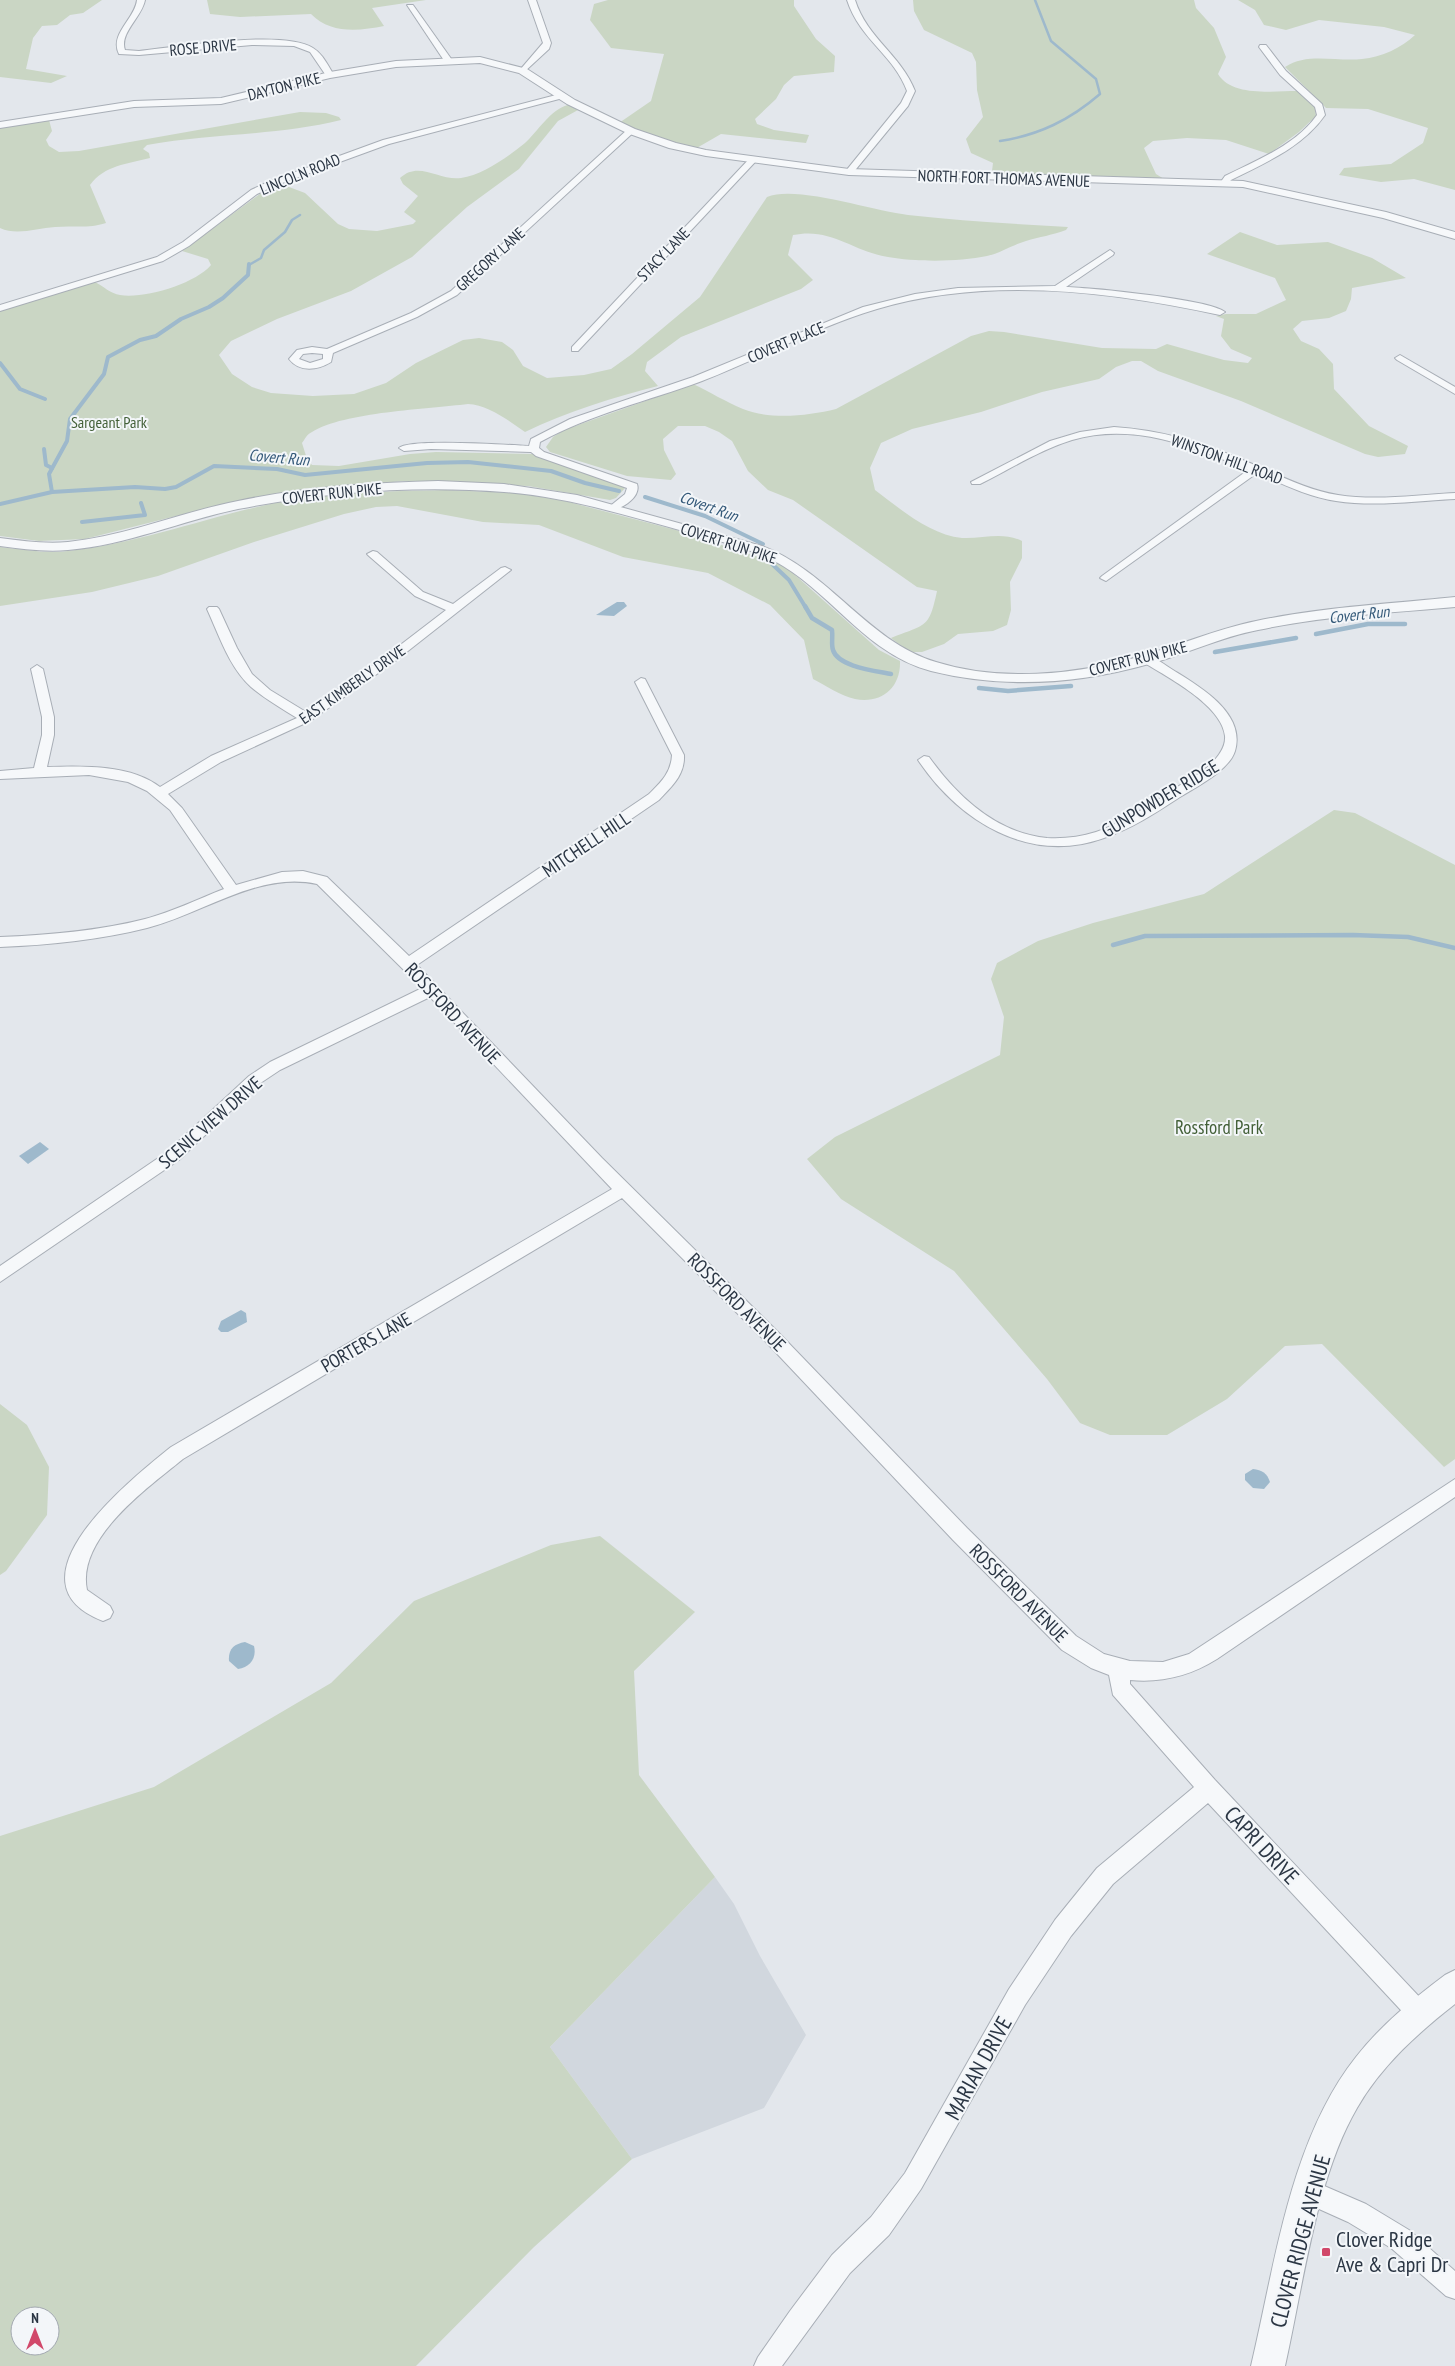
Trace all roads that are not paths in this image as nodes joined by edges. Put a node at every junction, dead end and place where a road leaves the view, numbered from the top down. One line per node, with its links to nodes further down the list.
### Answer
1 (141, 0): 8 (street, ROSE DRIVE)
2 (532, 0): 7 (street)
3 (851, 0): 13 (street)
4 (410, 7): 6 (street)
5 (1263, 47): 14 (street)
6 (448, 60): 7 (street, DAYTON PIKE); 8 (street, DAYTON PIKE)
7 (523, 71): 9 (street, DAYTON PIKE)
8 (330, 75): 10 (street, DAYTON PIKE)
9 (560, 96): 11 (street, NORTH FORT THOMAS AVENUE); 18 (street, LINCOLN ROAD)
10 (0, 125)
11 (630, 131): 12 (street, NORTH FORT THOMAS AVENUE); 21 (street, GREGORY LANE)
12 (753, 160): 13 (street, NORTH FORT THOMAS AVENUE); 20 (street, STACY LANE)
13 (849, 172): 14 (street, NORTH FORT THOMAS AVENUE)
14 (1224, 183): 15 (street, NORTH FORT THOMAS AVENUE)
15 (1455, 236)
16 (1110, 254): 17 (street)
17 (1055, 290): 19 (street, COVERT PLACE); 25 (street, COVERT PLACE)
18 (0, 308)
19 (1220, 312)
20 (575, 349)
21 (328, 352)
22 (1400, 358): 23 (street)
23 (1455, 391)
24 (404, 448): 25 (street)
25 (534, 449): 29 (street)
26 (1256, 469): 27 (street, WINSTON HILL ROAD); 28 (street, WINSTON HILL ROAD); 33 (street)
27 (976, 482)
28 (1455, 496)
29 (614, 507): 30 (street, COVERT RUN PIKE); 37 (street, COVERT RUN PIKE)
30 (0, 542)
31 (373, 554): 36 (street)
32 (506, 570): 36 (street, EAST KIMBERLY DRIVE)
33 (1106, 578)
34 (1455, 602): 37 (street, COVERT RUN PIKE)
35 (213, 609): 40 (street)
36 (455, 609): 40 (street, EAST KIMBERLY DRIVE)
37 (1148, 659): 41 (street, GUNPOWDER RIDGE)
38 (37, 669): 42 (street)
39 (641, 682): 47 (street, MITCHELL HILL)
40 (306, 718): 44 (street, EAST KIMBERLY DRIVE)
41 (924, 760)
42 (40, 771): 43 (street); 44 (street)
43 (0, 775)
44 (160, 793): 45 (street)
45 (233, 891): 46 (street, ROSSFORD AVENUE); 47 (street, ROSSFORD AVENUE)
46 (0, 942)
47 (408, 964): 48 (street, ROSSFORD AVENUE)
48 (432, 990): 49 (street, ROSSFORD AVENUE); 50 (street, SCENIC VIEW DRIVE)
49 (626, 1189): 52 (street, PORTERS LANE); 53 (street, ROSSFORD AVENUE)
50 (0, 1274)
51 (1455, 1487): 53 (street, ROSSFORD AVENUE)
52 (103, 1612)
53 (1119, 1669): 54 (street, CAPRI DRIVE)
54 (1208, 1788): 56 (street, CAPRI DRIVE); 59 (street, MARIAN DRIVE)
55 (1455, 1985): 56 (street, CLOVER RIDGE AVENUE)
56 (1419, 2013): 57 (street, CLOVER RIDGE AVENUE)
57 (1308, 2191): 58 (street); 60 (street, CLOVER RIDGE AVENUE)
58 (1455, 2287)
59 (768, 2366)
60 (1268, 2366)

